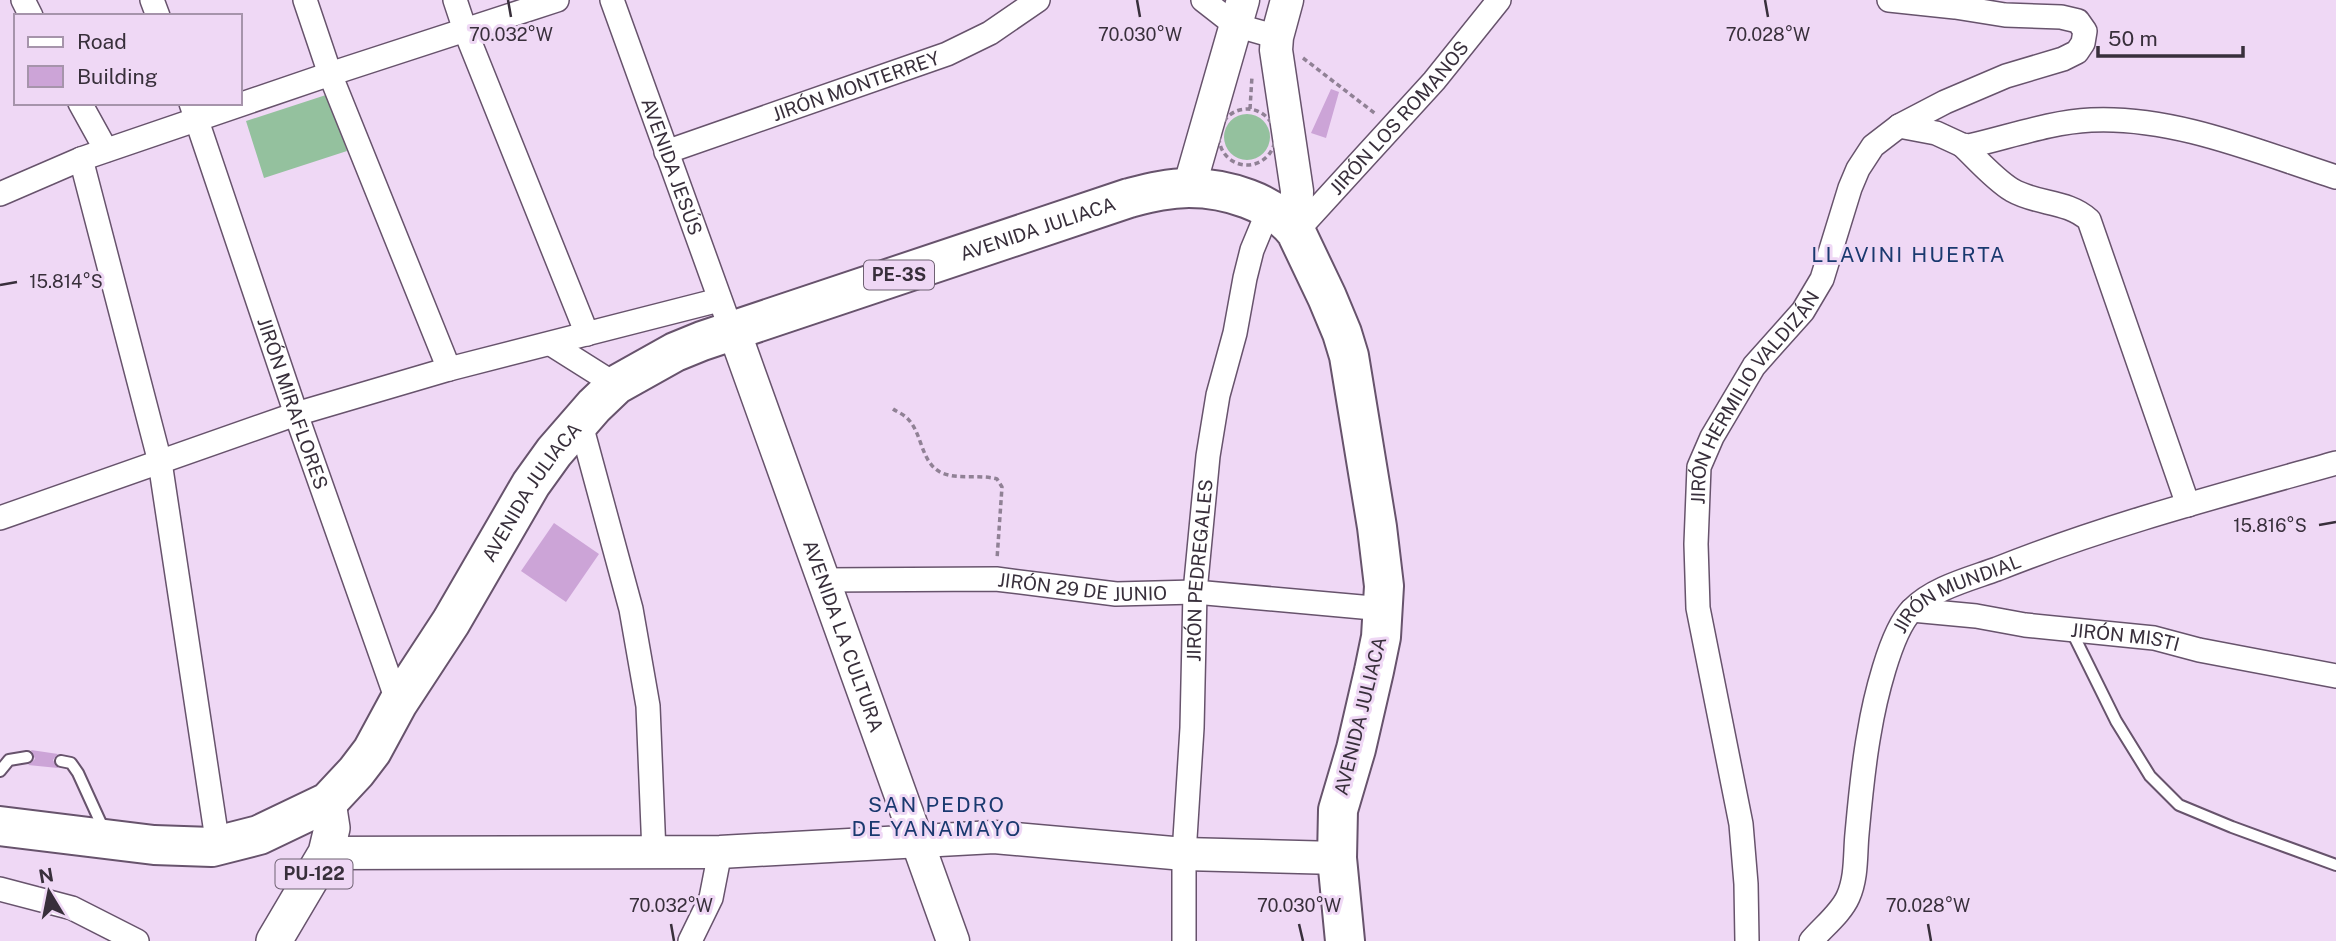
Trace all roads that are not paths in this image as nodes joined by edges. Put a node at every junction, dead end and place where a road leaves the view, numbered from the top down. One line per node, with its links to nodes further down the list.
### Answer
1 (305, 0): 13 (street)
2 (455, 0): 11 (street)
3 (557, 0): 11 (street)
4 (612, 0): 21 (street, AVENIDA JESÚS)
5 (1038, 0): 21 (street, JIRÓN MONTERREY)
6 (1203, 0): 10 (street)
7 (1287, 0): 12 (street)
8 (1499, 0): 26 (street, JIRÓN LOS ROMANOS)
9 (1889, 0): 18 (street, JIRÓN HERMILIO VALDIZÁN)
10 (1239, 13): 12 (street); 24 (street)
11 (465, 30): 13 (street); 28 (street)
12 (1277, 37): 26 (street)
13 (330, 74): 14 (street); 30 (street)
14 (242, 99)
15 (81, 105): 20 (street)
16 (219, 105): 17 (street)
17 (194, 112): 20 (street); 32 (street, JIRÓN MIRAFLORES)
18 (1899, 126): 19 (street); 66 (street, JIRÓN HERMILIO VALDIZÁN)
19 (1962, 145): 23 (street); 36 (street)
20 (106, 150): 22 (street)
21 (666, 152): 27 (street, AVENIDA JESÚS)
22 (81, 159): 25 (street); 34 (street)
23 (2336, 177)
24 (1189, 188): 26 (highway, AVENIDA JULIACA / PE-3S); 27 (highway, AVENIDA JULIACA / PE-3S)
25 (0, 194)
26 (1283, 220): 39 (street, JIRÓN PEDREGALES); 40 (highway, AVENIDA JULIACA)
27 (726, 316): 28 (street); 31 (highway, AVENIDA JULIACA / PE-3S); 38 (street, AVENIDA LA CULTURA)
28 (587, 334): 29 (street)
29 (551, 344): 30 (street); 31 (street)
30 (449, 369): 32 (street)
31 (616, 384): 33 (highway, AVENIDA JULIACA / PE-3S)
32 (296, 414): 34 (street); 44 (street, JIRÓN MIRAFLORES)
33 (580, 421): 44 (highway, AVENIDA JULIACA / PE-3S); 55 (street)
34 (160, 462): 37 (street); 52 (street)
35 (2336, 463): 36 (street, JIRÓN MUNDIAL)
36 (2189, 505): 41 (street, JIRÓN MUNDIAL)
37 (0, 518)
38 (824, 580): 39 (street, JIRÓN 29 DE JUNIO); 51 (street, AVENIDA LA CULTURA)
39 (1195, 592): 40 (street, JIRÓN 29 DE JUNIO); 56 (street, JIRÓN PEDREGALES)
40 (1384, 609): 57 (highway, AVENIDA JULIACA)
41 (1912, 610): 42 (street, JIRÓN MISTI); 67 (street, JIRÓN MUNDIAL)
42 (2071, 629): 43 (street, JIRÓN MISTI); 58 (lane)
43 (2336, 676)
44 (398, 703): 48 (highway, AVENIDA JULIACA / PE-3S)
45 (27, 757): 47 (lane)
46 (61, 761): 50 (lane)
47 (0, 771)
48 (328, 802): 52 (highway, AVENIDA JULIACA / PE-3S); 54 (main road, PU-122)
49 (0, 826): 50 (highway, AVENIDA JULIACA / PE-3S)
50 (108, 839): 52 (highway, AVENIDA JULIACA / PE-3S)
51 (916, 841): 53 (street); 56 (street); 63 (street, AVENIDA LA CULTURA)
52 (218, 846)
53 (720, 852): 55 (street); 62 (street)
54 (326, 853): 55 (street); 61 (main road, PU-122)
55 (654, 853)
56 (1184, 854): 57 (street); 64 (street, JIRÓN PEDREGALES)
57 (1337, 858): 65 (highway, AVENIDA JULIACA)
58 (2336, 866)
59 (0, 889): 60 (street)
60 (137, 941)
61 (274, 941)
62 (690, 941)
63 (953, 941)
64 (1184, 941)
65 (1345, 941)
66 (1747, 941)
67 (1811, 941)

